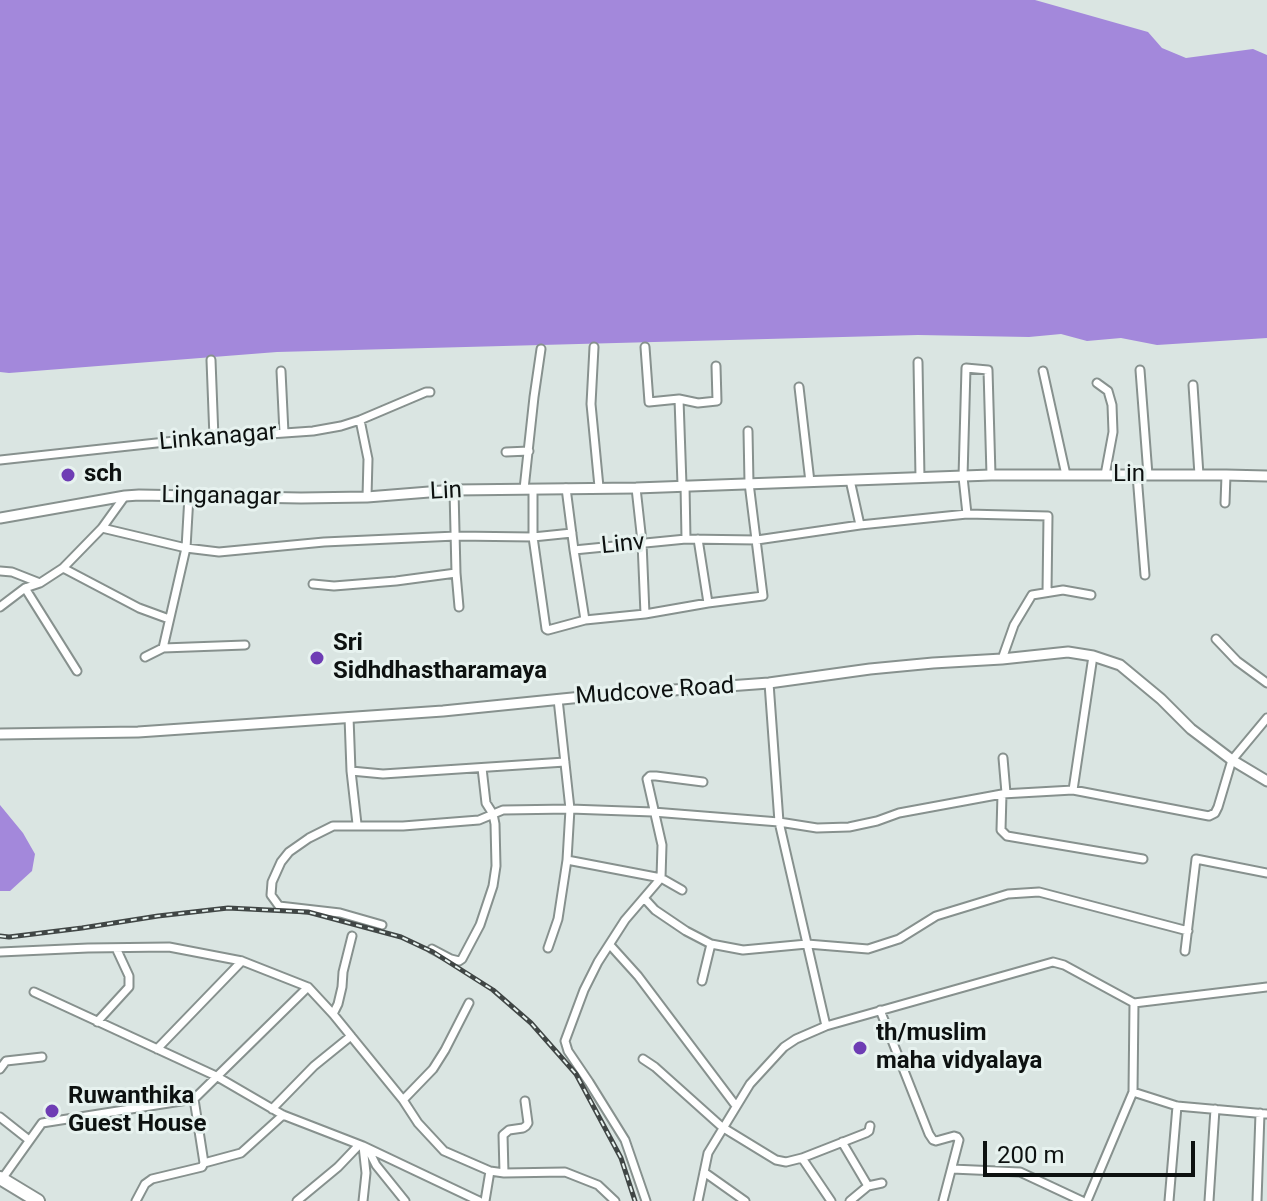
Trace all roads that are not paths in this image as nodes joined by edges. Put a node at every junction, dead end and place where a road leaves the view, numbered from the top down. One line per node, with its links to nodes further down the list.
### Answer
1 (594, 347): 35 (street)
2 (645, 347): 14 (street)
3 (541, 349): 19 (street)
4 (211, 360): 18 (street)
5 (918, 362): 30 (street)
6 (716, 366): 14 (street)
7 (1140, 370): 25 (street)
8 (281, 371): 17 (street)
9 (1043, 371): 23 (street)
10 (1097, 383): 24 (street)
11 (1193, 385): 26 (street)
12 (799, 387): 32 (street)
13 (430, 392): 15 (street, Linkanagar)
14 (679, 399): 34 (street)
15 (360, 420): 17 (street, Linkanagar); 42 (street)
16 (748, 431): 33 (street)
17 (284, 433): 18 (street, Linkanagar)
18 (214, 438): 21 (street, Linkanagar)
19 (529, 451): 20 (street); 38 (street)
20 (506, 452)
21 (0, 460)
22 (991, 475): 23 (street, Lin); 29 (street, Lin); 29 (street)
23 (1066, 475): 24 (street, Lin)
24 (1105, 475): 25 (street, Lin)
25 (1142, 475): 26 (street, Lin); 60 (street)
26 (1199, 475): 27 (street, Lin)
27 (1226, 475): 28 (street, Lin); 43 (street)
28 (1267, 476)
29 (963, 477): 30 (street, Lin); 44 (street)
30 (920, 478): 31 (street, Lin)
31 (850, 480): 32 (street, Lin); 46 (street)
32 (810, 482): 33 (street, Lin)
33 (749, 483): 34 (street, Lin); 53 (street)
34 (684, 485): 37 (street, Lin); 51 (street)
35 (599, 487): 36 (street, Lin); 37 (street, Lin)
36 (566, 488): 38 (street, Lin); 48 (street, Linv)
37 (636, 488): 54 (street)
38 (528, 489): 39 (street, Lin); 50 (street)
39 (454, 490): 42 (street, Lin); 49 (street)
40 (125, 496): 41 (street, Linganagar); 45 (street, Linganagar); 47 (street)
41 (189, 496): 42 (street, Linganagar); 55 (street)
42 (367, 497)
43 (1225, 503)
44 (967, 514): 46 (street); 64 (street)
45 (0, 518)
46 (860, 525): 53 (street)
47 (102, 528): 55 (street); 57 (street)
48 (572, 533): 50 (street); 56 (street, Linv)
49 (456, 536): 50 (street); 55 (street); 59 (street)
50 (533, 537): 71 (street)
51 (686, 539): 52 (street); 54 (street, Linv)
52 (698, 539): 53 (street); 66 (street)
53 (757, 540): 66 (street)
54 (642, 542): 56 (street, Linv); 69 (street)
55 (186, 548): 70 (street)
56 (574, 550): 71 (street)
57 (63, 568): 61 (street); 70 (street)
58 (0, 571): 61 (street)
59 (456, 573): 62 (street); 68 (street)
60 (1145, 575)
61 (40, 583): 63 (street)
62 (313, 584)
63 (25, 588): 67 (street); 78 (street)
64 (1047, 592): 65 (street); 77 (street)
65 (1091, 595)
66 (708, 603): 69 (street)
67 (0, 607)
68 (459, 607)
69 (645, 614): 71 (street)
70 (169, 619): 74 (street)
71 (585, 620)
72 (1216, 639): 80 (street)
73 (245, 645): 74 (street)
74 (163, 648): 76 (street)
75 (1093, 656): 77 (street, Mudcove Road); 86 (street, Mudcove Road); 92 (street)
76 (145, 657)
77 (1002, 659): 79 (street, Mudcove Road)
78 (77, 671)
79 (769, 683): 81 (street, Mudcove Road); 97 (street)
80 (1267, 683)
81 (558, 699): 82 (street, Mudcove Road); 87 (street)
82 (349, 717): 84 (street, Mudcove Road); 89 (street)
83 (1267, 718): 86 (street)
84 (0, 734)
85 (1003, 758): 93 (street)
86 (1232, 760): 90 (street, Mudcove Road); 92 (street)
87 (565, 762): 88 (street); 94 (street)
88 (482, 768): 89 (street); 96 (street)
89 (351, 771): 98 (street)
90 (1267, 781)
91 (703, 782): 95 (street)
92 (1073, 790): 93 (street)
93 (1004, 793): 97 (street); 99 (street)
94 (570, 809): 95 (street); 96 (street); 100 (street)
95 (653, 812): 97 (street); 102 (street)
96 (493, 814): 98 (street); 113 (street)
97 (779, 822): 109 (street)
98 (357, 824): 105 (street)
99 (1143, 859)
100 (567, 860): 102 (street); 112 (street)
101 (1267, 873): 106 (street)
102 (661, 878): 103 (street); 104 (street)
103 (682, 890)
104 (644, 898): 108 (street); 110 (street)
105 (382, 925)
106 (1188, 931): 109 (street); 114 (street)
107 (352, 936): 124 (street)
108 (711, 944): 109 (street); 117 (street)
109 (807, 944): 126 (street)
110 (610, 945): 139 (street); 168 (street)
111 (116, 948): 115 (street); 116 (street); 125 (street)
112 (548, 948)
113 (432, 949)
114 (1185, 951)
115 (0, 952)
116 (242, 961): 118 (street); 128 (street)
117 (702, 981)
118 (308, 987): 124 (street); 134 (street)
119 (1267, 987): 122 (street)
120 (34, 992): 125 (street)
121 (469, 1003): 137 (street)
122 (1134, 1003): 123 (street); 135 (street)
123 (880, 1010): 126 (street); 153 (street)
124 (333, 1014): 127 (street)
125 (97, 1022): 128 (street)
126 (826, 1026): 139 (street)
127 (351, 1036): 137 (street); 141 (street)
128 (157, 1049): 134 (street)
129 (0, 1050): 132 (street)
130 (42, 1057): 132 (street)
131 (643, 1059): 147 (street)
132 (6, 1061): 133 (street)
133 (0, 1069)
134 (216, 1076): 136 (street); 141 (street)
135 (1133, 1092): 140 (street); 174 (street)
136 (194, 1099): 148 (street); 152 (street)
137 (403, 1100): 154 (street)
138 (525, 1101): 156 (street)
139 (736, 1106): 147 (street)
140 (1177, 1106): 142 (street); 175 (street)
141 (272, 1109): 144 (street)
142 (1215, 1109): 143 (street); 176 (street)
143 (1264, 1114): 177 (street)
144 (283, 1115): 150 (street); 152 (street)
145 (0, 1117): 148 (street)
146 (870, 1126): 149 (street)
147 (722, 1127): 151 (street); 155 (street)
148 (29, 1140): 157 (street)
149 (842, 1142): 151 (street); 159 (street)
150 (364, 1146): 162 (street); 163 (street); 164 (street); 165 (street)
151 (802, 1158): 171 (street)
152 (204, 1163): 161 (street)
153 (952, 1169): 173 (street); 174 (street)
154 (490, 1171): 156 (street); 166 (street)
155 (704, 1172): 169 (street); 170 (street)
156 (504, 1173): 167 (street)
157 (1, 1179): 160 (highway)
158 (882, 1183): 159 (street)
159 (868, 1186): 172 (street)
160 (34, 1200)
161 (136, 1201)
162 (297, 1201)
163 (363, 1201)
164 (405, 1201)
165 (479, 1201)
166 (485, 1201)
167 (615, 1201)
168 (646, 1201)
169 (698, 1201)
170 (745, 1201)
171 (831, 1201)
172 (850, 1201)
173 (943, 1201)
174 (1085, 1201)
175 (1169, 1201)
176 (1209, 1201)
177 (1257, 1201)

